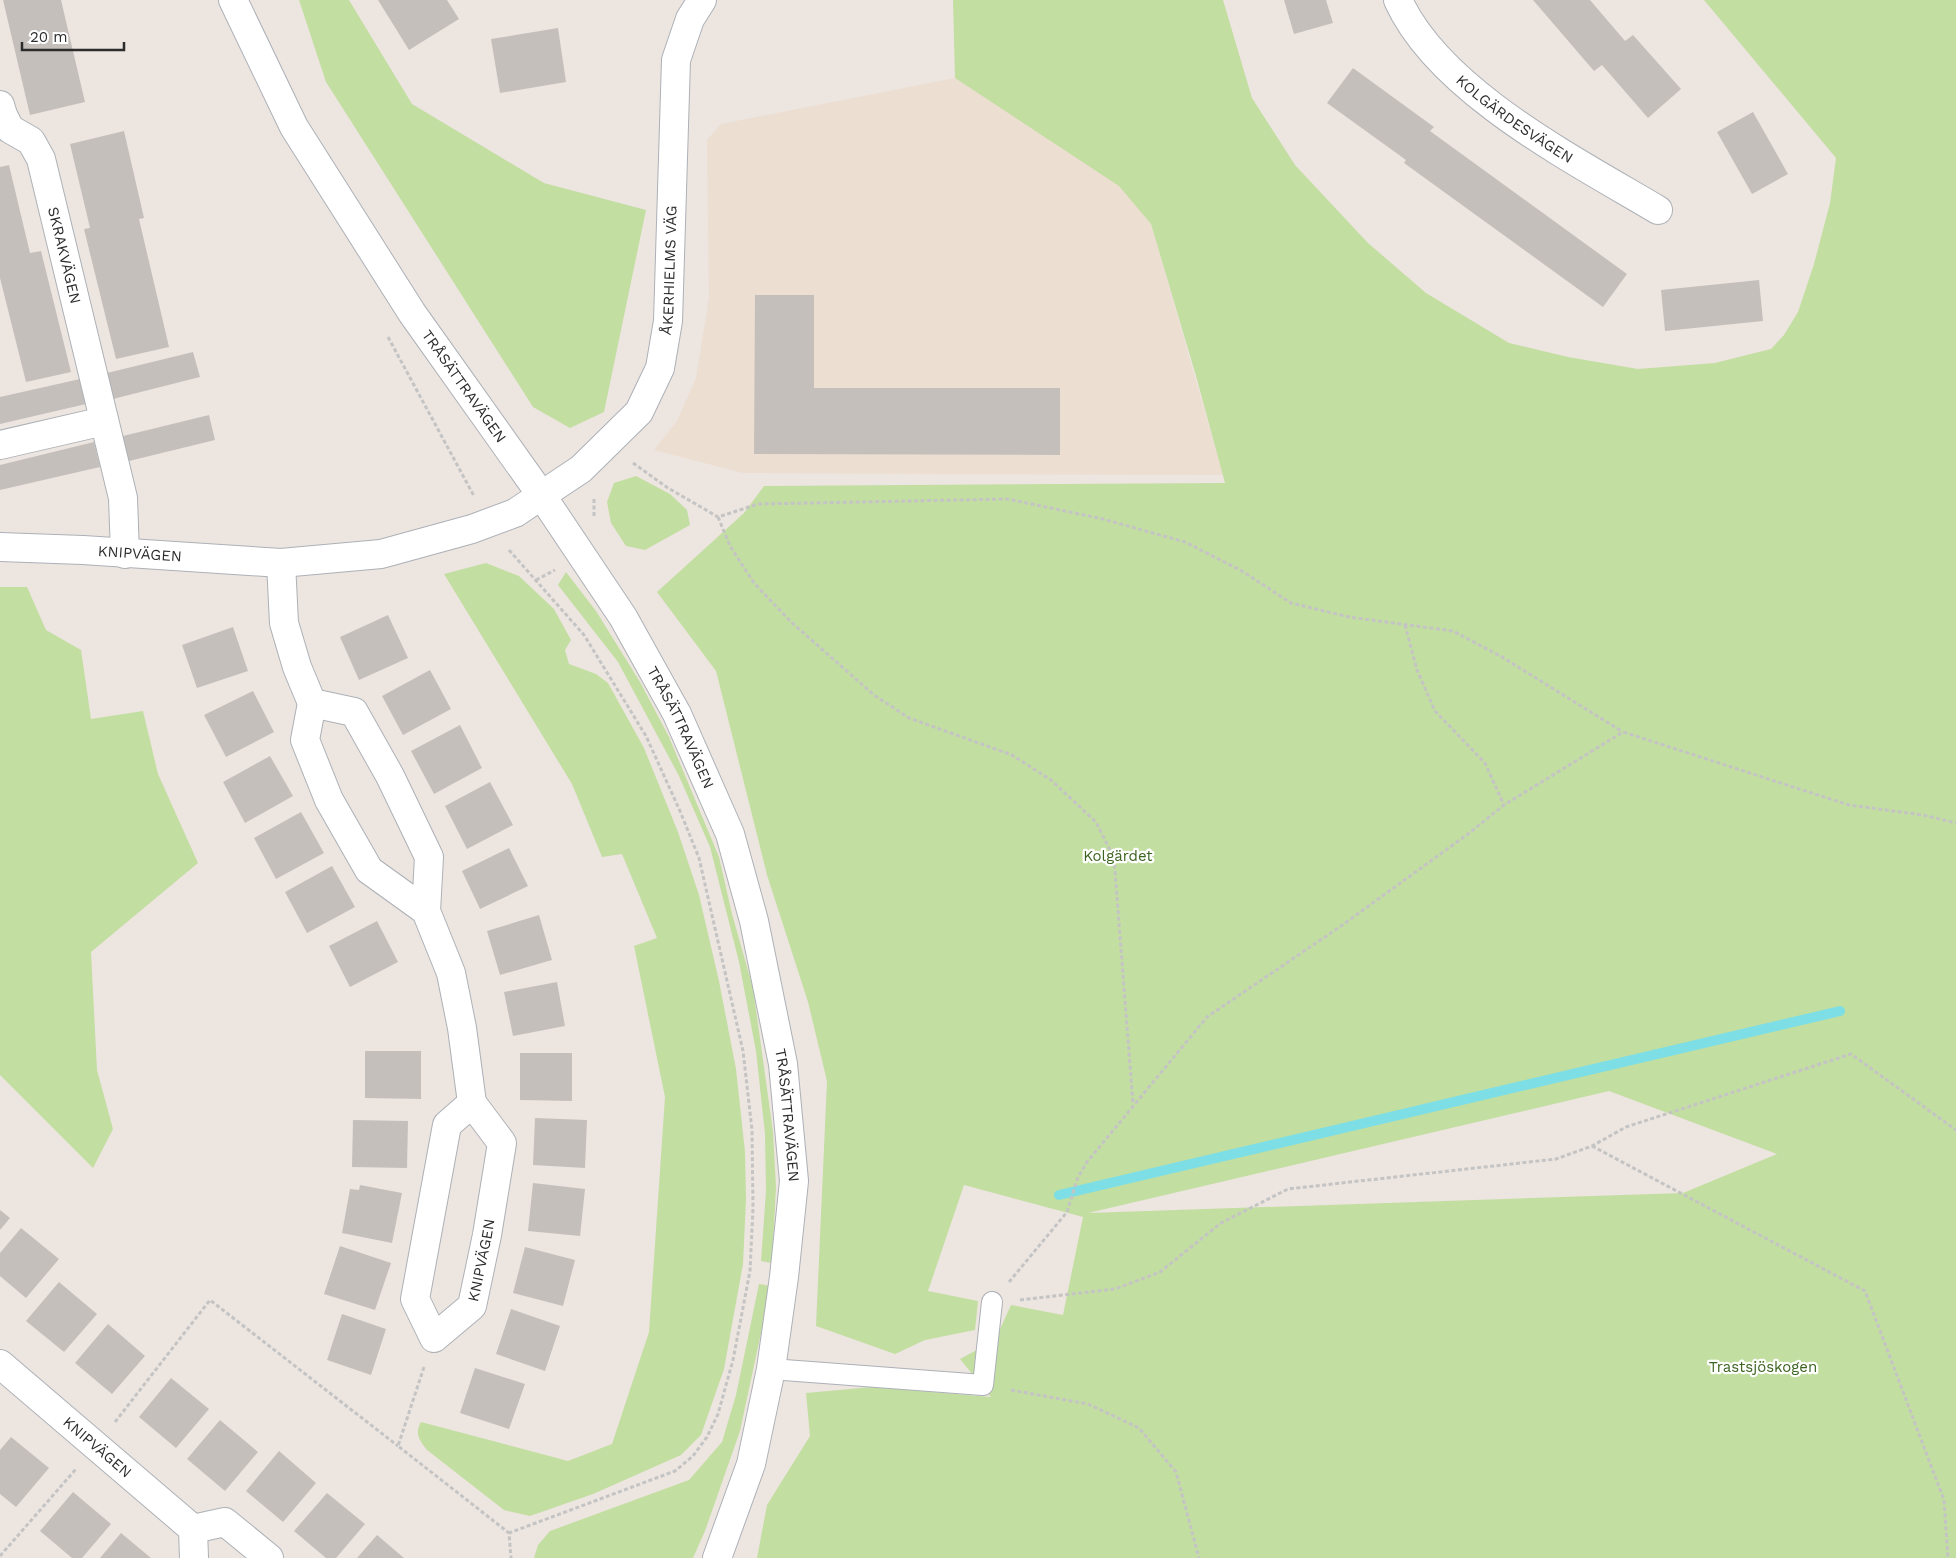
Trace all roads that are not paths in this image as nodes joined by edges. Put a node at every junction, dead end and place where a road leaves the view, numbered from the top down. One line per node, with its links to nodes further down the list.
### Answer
1 (233, 0): 8 (street, TRÅSÄTTRAVÄGEN)
2 (702, 0): 8 (street, ÅKERHIELMS VÄG)
3 (1398, 0): 5 (street, KOLGÄRDESVÄGEN)
4 (0, 105): 6 (street, SKRAKVÄGEN)
5 (1658, 210)
6 (104, 421): 7 (street); 10 (street, SKRAKVÄGEN)
7 (0, 445)
8 (542, 496): 11 (street, KNIPVÄGEN); 17 (street, TRÅSÄTTRAVÄGEN)
9 (0, 547): 10 (street, KNIPVÄGEN)
10 (126, 554): 11 (street, KNIPVÄGEN)
11 (280, 563): 12 (street)
12 (312, 703): 13 (street); 13 (street, KNIPVÄGEN)
13 (426, 911): 14 (street, KNIPVÄGEN)
14 (472, 1103): 14 (street, KNIPVÄGEN)
15 (992, 1302): 17 (lane)
16 (0, 1364): 18 (street, KNIPVÄGEN)
17 (771, 1370): 21 (street, TRÅSÄTTRAVÄGEN)
18 (193, 1529): 19 (street); 20 (street)
19 (194, 1558)
20 (269, 1558)
21 (718, 1558)

